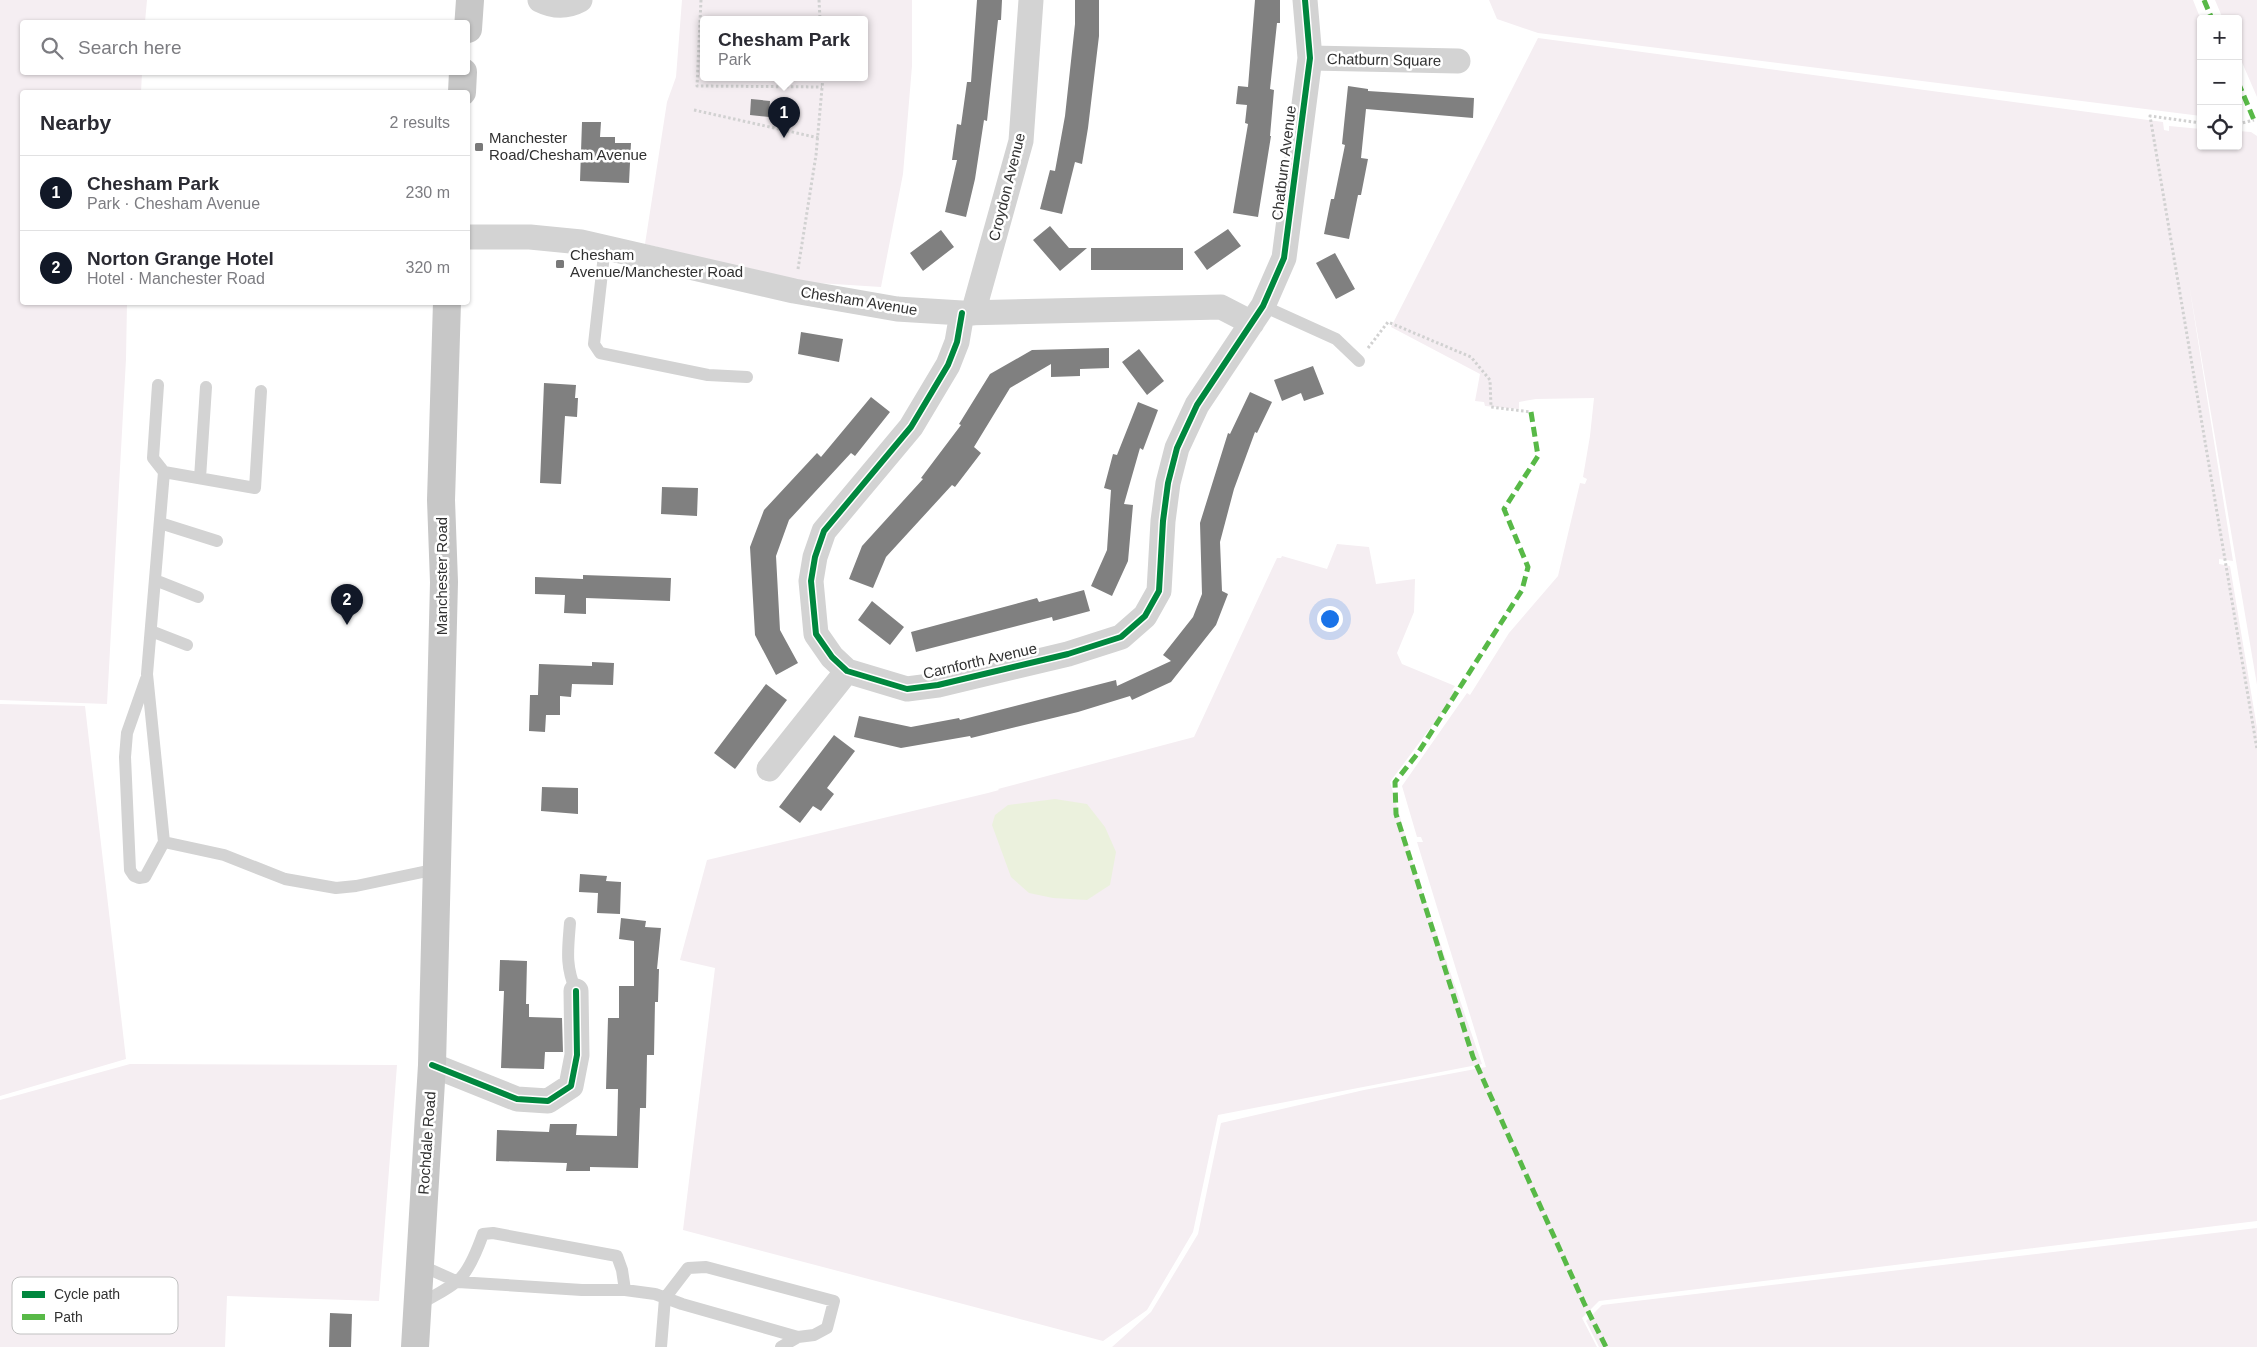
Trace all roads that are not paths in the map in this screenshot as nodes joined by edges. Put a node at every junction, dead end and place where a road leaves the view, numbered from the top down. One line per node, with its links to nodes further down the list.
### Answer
1 (470, 0): 6 (main road)
2 (540, 0): 3 (street)
3 (580, 0)
4 (1031, 0): 14 (street, Croydon Avenue)
5 (1305, 0): 7 (street, Chatburn Avenue)
6 (469, 20)
7 (1310, 58): 8 (street, Chatburn Square); 15 (street, Chatburn Avenue)
8 (1458, 61)
9 (464, 75): 10 (main road)
10 (462, 90)
11 (470, 236): 12 (street, Chesham Avenue)
12 (605, 246): 14 (street, Chesham Avenue); 17 (lane)
13 (447, 305): 33 (main road, Manchester Road)
14 (967, 313): 15 (street, Chesham Avenue); 29 (street, Carnforth Avenue)
15 (1258, 314): 16 (lane); 29 (street, Carnforth Avenue)
16 (1359, 361)
17 (747, 377)
18 (158, 385): 21 (lane)
19 (206, 387): 22 (lane)
20 (261, 391): 22 (lane)
21 (164, 472): 22 (lane); 23 (lane)
22 (200, 478)
23 (160, 523): 24 (lane); 25 (lane)
24 (217, 541)
25 (155, 580): 26 (lane); 27 (lane)
26 (198, 597)
27 (151, 631): 28 (lane); 30 (lane)
28 (187, 645)
29 (846, 671): 31 (street)
30 (147, 674): 32 (lane); 32 (lane)
31 (769, 768)
32 (164, 842): 33 (lane)
33 (437, 859): 36 (main road, Rochdale Road)
34 (570, 922): 35 (lane)
35 (576, 991): 36 (street)
36 (432, 1065): 37 (main road, Rochdale Road)
37 (420, 1265): 38 (lane); 41 (main road, Rochdale Road)
38 (458, 1282): 39 (lane); 39 (lane); 41 (lane)
39 (625, 1290): 40 (lane)
40 (665, 1298): 42 (lane); 42 (lane); 44 (lane)
41 (418, 1306): 43 (main road, Rochdale Road)
42 (798, 1337): 45 (lane)
43 (415, 1347)
44 (661, 1347)
45 (781, 1347)

